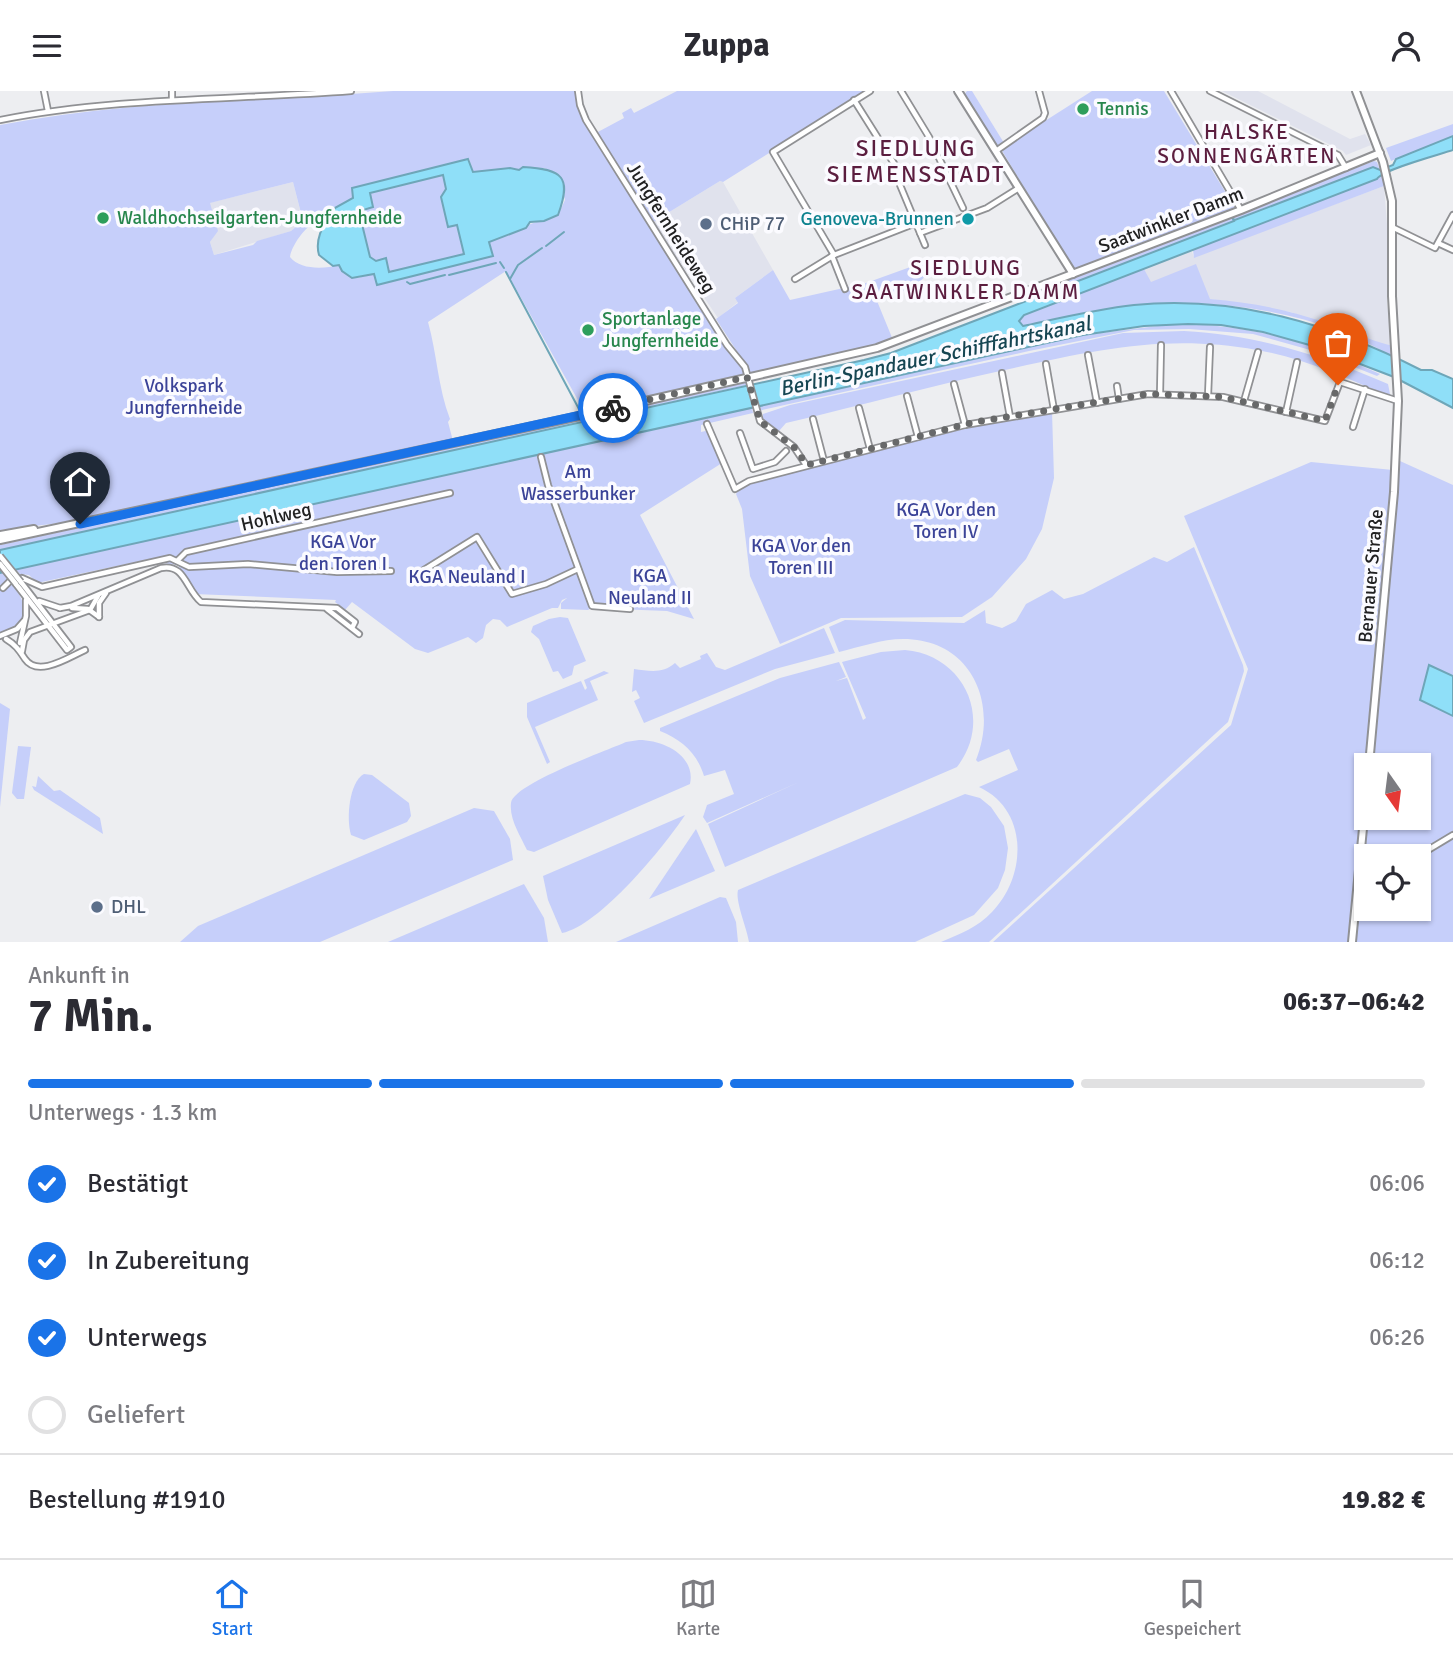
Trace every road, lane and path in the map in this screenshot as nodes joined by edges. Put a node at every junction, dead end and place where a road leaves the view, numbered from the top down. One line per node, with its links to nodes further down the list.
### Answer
1 (44, 91): 17 (street)
2 (172, 91): 15 (street)
3 (345, 91): 4 (street); 12 (street)
4 (351, 91)
5 (578, 91): 43 (street, Jungfernheideweg)
6 (870, 91): 16 (street)
7 (901, 91): 24 (street)
8 (1039, 91): 19 (street)
9 (1171, 91): 23 (street)
10 (1210, 91): 21 (street)
11 (1356, 91): 20 (main road, Bernauer Straße)
12 (297, 92): 14 (street)
13 (961, 92): 19 (main road)
14 (241, 93): 15 (street)
15 (172, 100): 17 (street)
16 (854, 100): 26 (street); 32 (street)
17 (48, 111): 18 (street)
18 (0, 120)
19 (996, 151): 22 (main road)
20 (1380, 153): 21 (main road, Saatwinkler Damm); 27 (main road, Bernauer Straße)
21 (1346, 168): 23 (main road, Saatwinkler Damm)
22 (1020, 188): 24 (street); 33 (main road)
23 (1241, 209): 33 (main road, Saatwinkler Damm)
24 (965, 212): 28 (street)
25 (1453, 215): 29 (street)
26 (916, 223): 28 (street); 32 (street)
27 (1394, 228): 29 (street); 52 (main road, Bernauer Straße)
28 (920, 233): 30 (street)
29 (1440, 244): 31 (street)
30 (925, 245)
31 (1453, 250)
32 (833, 256): 34 (street); 35 (street)
33 (1073, 274): 43 (main road, Saatwinkler Damm)
34 (795, 279)
35 (845, 289)
36 (1161, 345): 47 (street)
37 (1210, 347): 49 (street)
38 (1258, 352): 51 (street)
39 (1088, 355): 53 (street)
40 (1297, 362): 56 (street)
41 (1046, 364): 55 (street)
42 (1002, 373): 57 (street)
43 (748, 379): 63 (street, Jungfernheideweg); 72 (main road, Saatwinkler Damm)
44 (954, 384): 60 (street)
45 (1117, 386): 50 (street)
46 (1365, 389): 52 (street); 56 (street); 61 (street)
47 (1160, 394): 49 (street); 50 (street)
48 (907, 396): 64 (street)
49 (1208, 396): 51 (street)
50 (1119, 399): 53 (street)
51 (1244, 401): 56 (street)
52 (1398, 401): 98 (main road, Bernauer Straße)
53 (1097, 403): 55 (street)
54 (859, 408): 66 (street)
55 (1054, 410): 57 (street)
56 (1286, 412)
57 (1010, 417): 60 (street)
58 (813, 419): 69 (street)
59 (707, 424): 70 (street)
60 (965, 425): 64 (street)
61 (1353, 427)
62 (740, 433): 67 (street)
63 (780, 437): 65 (street); 67 (street)
64 (918, 437): 66 (street)
65 (794, 447): 67 (street); 70 (street)
66 (870, 449): 69 (street)
67 (786, 451)
68 (541, 457): 78 (street)
69 (824, 461): 70 (street)
70 (807, 465)
71 (450, 493): 76 (street, Hohlweg)
72 (14, 534): 73 (main road, Saatwinkler Damm); 74 (main road, Saatwinkler Damm)
73 (0, 535)
74 (0, 540)
75 (0, 556): 81 (street, bridge)
76 (178, 560): 79 (street); 81 (street)
77 (0, 564): 81 (street, bridge)
78 (578, 569): 80 (street); 88 (street)
79 (391, 571)
80 (416, 575)
81 (20, 581): 85 (street)
82 (9, 582): 83 (street)
83 (4, 588)
84 (112, 589): 86 (street); 89 (street); 93 (street)
85 (28, 594): 87 (street); 90 (street); 91 (street); 92 (street)
86 (102, 594): 87 (street); 89 (street)
87 (60, 608): 89 (street)
88 (630, 609)
89 (90, 610): 91 (street)
90 (24, 621): 94 (street); 95 (street)
91 (54, 624): 92 (street); 92 (street)
92 (48, 626): 95 (street)
93 (359, 634)
94 (2, 638): 95 (street); 97 (street)
95 (22, 640): 97 (street)
96 (85, 650): 97 (street)
97 (22, 652)
98 (1370, 753)
99 (1453, 835): 100 (street)
100 (1431, 849)
101 (1354, 921): 102 (main road)
102 (1352, 942)

